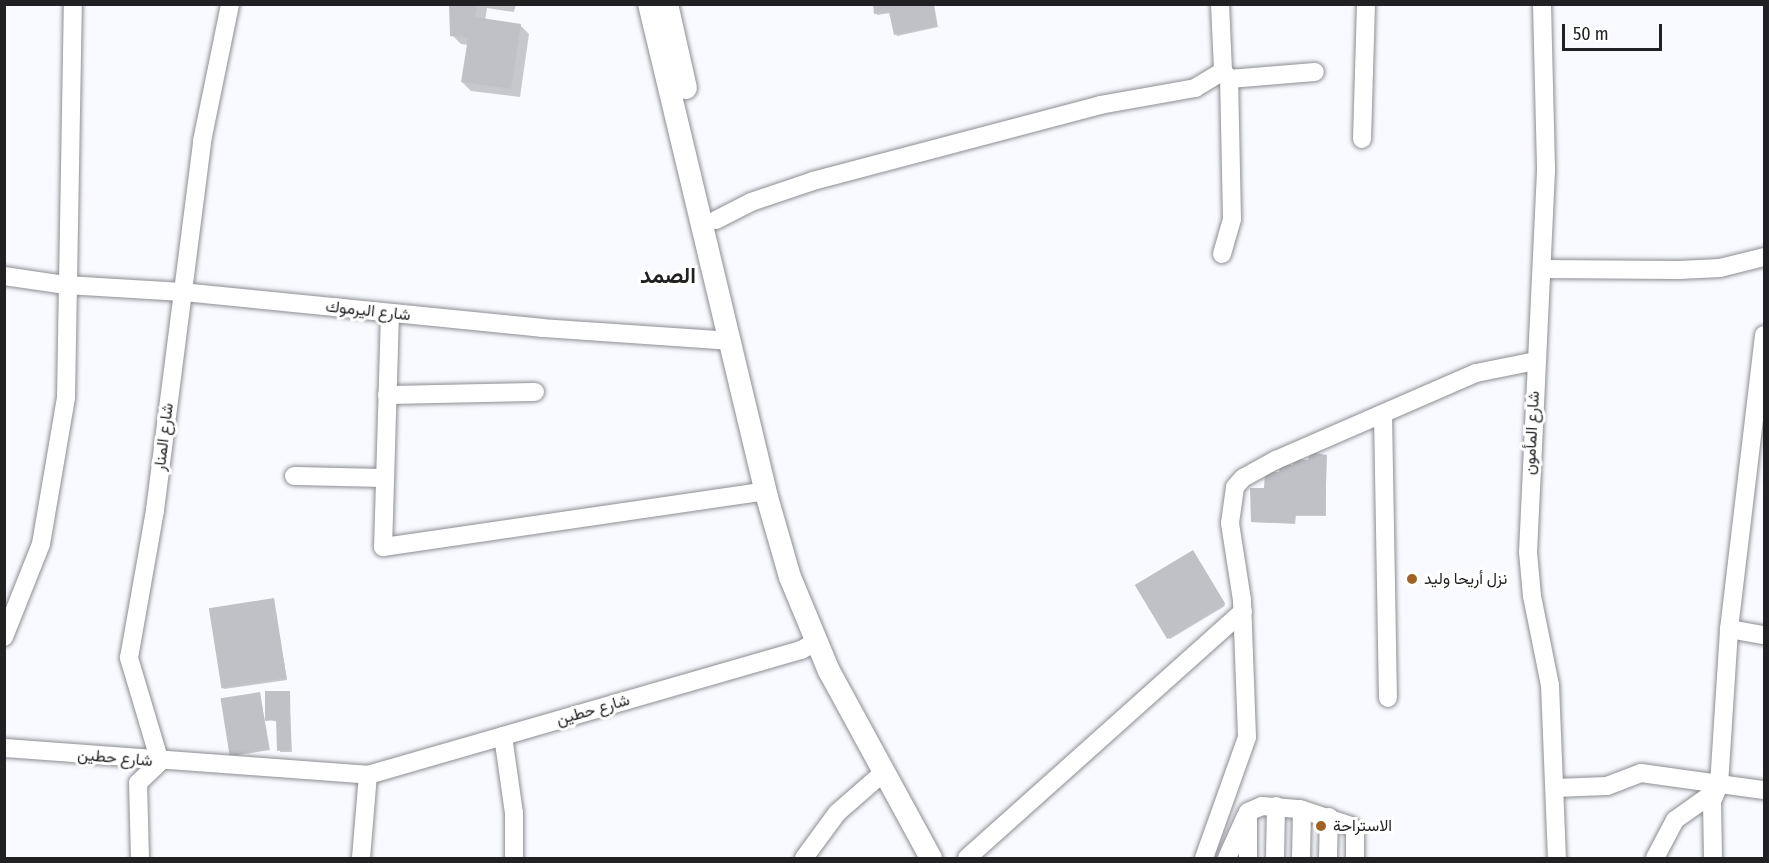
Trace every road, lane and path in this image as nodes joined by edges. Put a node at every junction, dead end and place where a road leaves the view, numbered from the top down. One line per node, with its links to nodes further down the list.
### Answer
1 (74, 4): 16 (street)
2 (230, 4): 17 (street, شارع المنار)
3 (650, 4): 20 (main road)
4 (667, 4): 11 (main road)
5 (1220, 4): 9 (street)
6 (1366, 4): 10 (street)
7 (1542, 4): 14 (street, شارع المأمون)
8 (1315, 72): 9 (street)
9 (1226, 75): 11 (street); 12 (street)
10 (1362, 139)
11 (716, 220): 51 (main road)
12 (1222, 254)
13 (1764, 258): 14 (street)
14 (1542, 269): 21 (street, شارع المأمون)
15 (4, 276): 16 (street, شارع اليرموك)
16 (66, 285): 17 (street, شارع اليرموك); 31 (street)
17 (183, 292): 18 (street, شارع اليرموك); 36 (street, شارع المنار)
18 (390, 314): 20 (street, شارع اليرموك); 23 (street)
19 (1764, 339): 29 (street)
20 (731, 341): 27 (main road)
21 (1536, 361): 24 (street); 39 (street, شارع المأمون)
22 (535, 392): 23 (street)
23 (387, 395): 26 (street)
24 (1383, 414): 28 (street); 33 (street)
25 (294, 476): 26 (street)
26 (385, 478): 27 (street)
27 (766, 491): 32 (main road)
28 (1243, 611): 52 (street); 53 (street)
29 (1729, 629): 30 (street); 40 (street)
30 (1764, 635)
31 (4, 637)
32 (816, 642): 34 (street, شارع حطين); 37 (main road)
33 (1388, 698)
34 (503, 736): 38 (street, شارع حطين); 48 (street)
35 (4, 748): 36 (street, شارع حطين)
36 (160, 762): 38 (street, شارع حطين); 46 (street)
37 (884, 772): 49 (street); 50 (main road)
38 (369, 775): 47 (street)
39 (1555, 788): 40 (street); 60 (street, شارع المأمون)
40 (1717, 788): 41 (street); 61 (street); 62 (street)
41 (1764, 790)
42 (1276, 806): 43 (street); 44 (street); 56 (street)
43 (1302, 810): 45 (street); 57 (street)
44 (1248, 812): 54 (street); 55 (street)
45 (1329, 817): 58 (street); 59 (street)
46 (140, 858)
47 (361, 858)
48 (513, 858)
49 (804, 858)
50 (930, 858)
51 (944, 858)
52 (967, 858)
53 (1204, 858)
54 (1227, 858)
55 (1248, 858)
56 (1275, 858)
57 (1301, 858)
58 (1328, 858)
59 (1355, 858)
60 (1557, 858)
61 (1655, 858)
62 (1713, 858)

